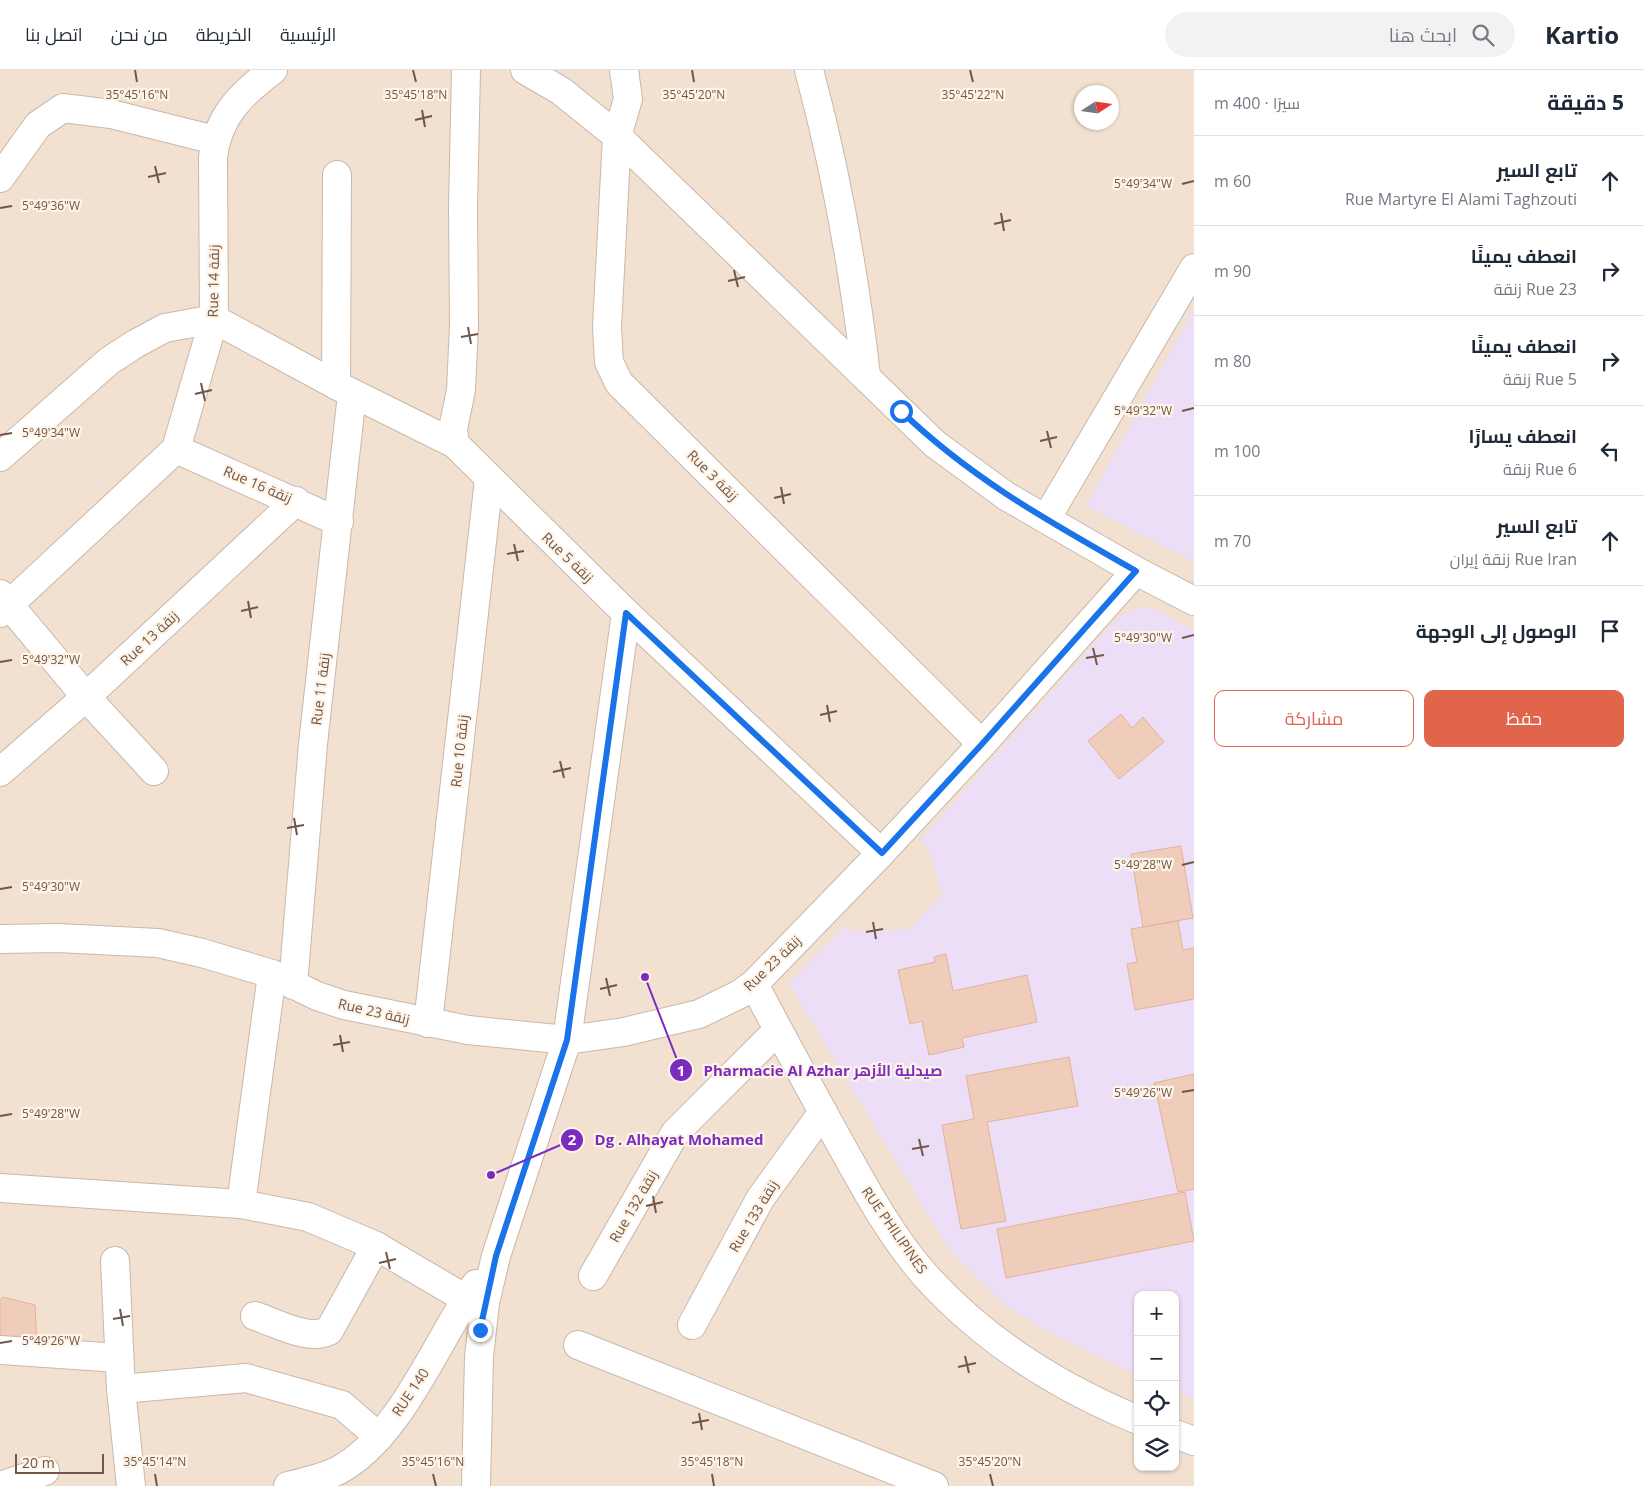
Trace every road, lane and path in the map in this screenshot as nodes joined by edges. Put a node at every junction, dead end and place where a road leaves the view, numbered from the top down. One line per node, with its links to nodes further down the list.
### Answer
1 (273, 70): 7 (street, Rue 14 زنقة)
2 (466, 70): 14 (street)
3 (526, 70): 6 (street)
4 (624, 70): 6 (street, Rue 3 زنقة)
5 (812, 71): 12 (street)
6 (617, 136): 12 (street); 26 (street, Rue 3 زنقة)
7 (215, 140): 9 (street); 11 (street, Rue 14 زنقة)
8 (337, 175): 13 (street, Rue 11 زنقة)
9 (0, 178)
10 (1194, 268): 19 (street)
11 (214, 319): 13 (street, Rue 5 زنقة); 15 (street, Rue 14 زنقة); 16 (street)
12 (866, 375): 19 (street)
13 (344, 390): 14 (street, Rue 5 زنقة); 20 (street, Rue 11 زنقة)
14 (455, 444): 17 (street, Rue 5 زنقة)
15 (176, 449): 18 (street, Rue 16 زنقة); 23 (street)
16 (0, 457)
17 (489, 479): 24 (street, Rue 5 زنقة); 33 (street, Rue 10 زنقة)
18 (296, 501): 20 (street, Rue 16 زنقة); 25 (street, Rue 13 زنقة)
19 (1046, 519): 21 (street)
20 (339, 522): 31 (street, Rue 11 زنقة)
21 (1136, 571): 22 (street); 26 (street, Rue 23 زنقة)
22 (1194, 601)
23 (3, 604): 25 (street)
24 (626, 613): 29 (street, Rue 5 زنقة); 35 (street)
25 (86, 697): 27 (street, Rue 13 زنقة); 28 (street)
26 (982, 744): 29 (street, Rue 23 زنقة)
27 (0, 772)
28 (154, 772)
29 (882, 853): 32 (street, Rue 23 زنقة)
30 (0, 939): 31 (street, Rue 23 زنقة)
31 (283, 979): 33 (street, Rue 23 زنقة); 38 (street, Rue 11 زنقة)
32 (754, 984): 34 (street, RUE PHILIPINES); 35 (street, Rue 23 زنقة)
33 (428, 1023): 35 (street, Rue 23 زنقة)
34 (778, 1030): 36 (street, RUE PHILIPINES); 42 (street, Rue 132 زنقة)
35 (567, 1040): 40 (street)
36 (823, 1112): 45 (street, Rue 133 زنقة); 50 (street, RUE PHILIPINES)
37 (0, 1188): 38 (street)
38 (241, 1204): 39 (street)
39 (376, 1246): 43 (street); 44 (street)
40 (496, 1256): 43 (street, RUE 140); 58 (street)
41 (115, 1261): 48 (street)
42 (593, 1276)
43 (466, 1298): 52 (street, RUE 140)
44 (255, 1316)
45 (692, 1324)
46 (578, 1345): 59 (street)
47 (0, 1350): 48 (street)
48 (119, 1358): 49 (street)
49 (121, 1389): 52 (street); 56 (street)
50 (1134, 1418)
51 (1179, 1435): 53 (street)
52 (379, 1437): 57 (street, RUE 140)
53 (1194, 1441)
54 (45, 1471): 55 (street)
55 (0, 1486)
56 (131, 1486)
57 (288, 1486)
58 (476, 1486)
59 (934, 1486)

